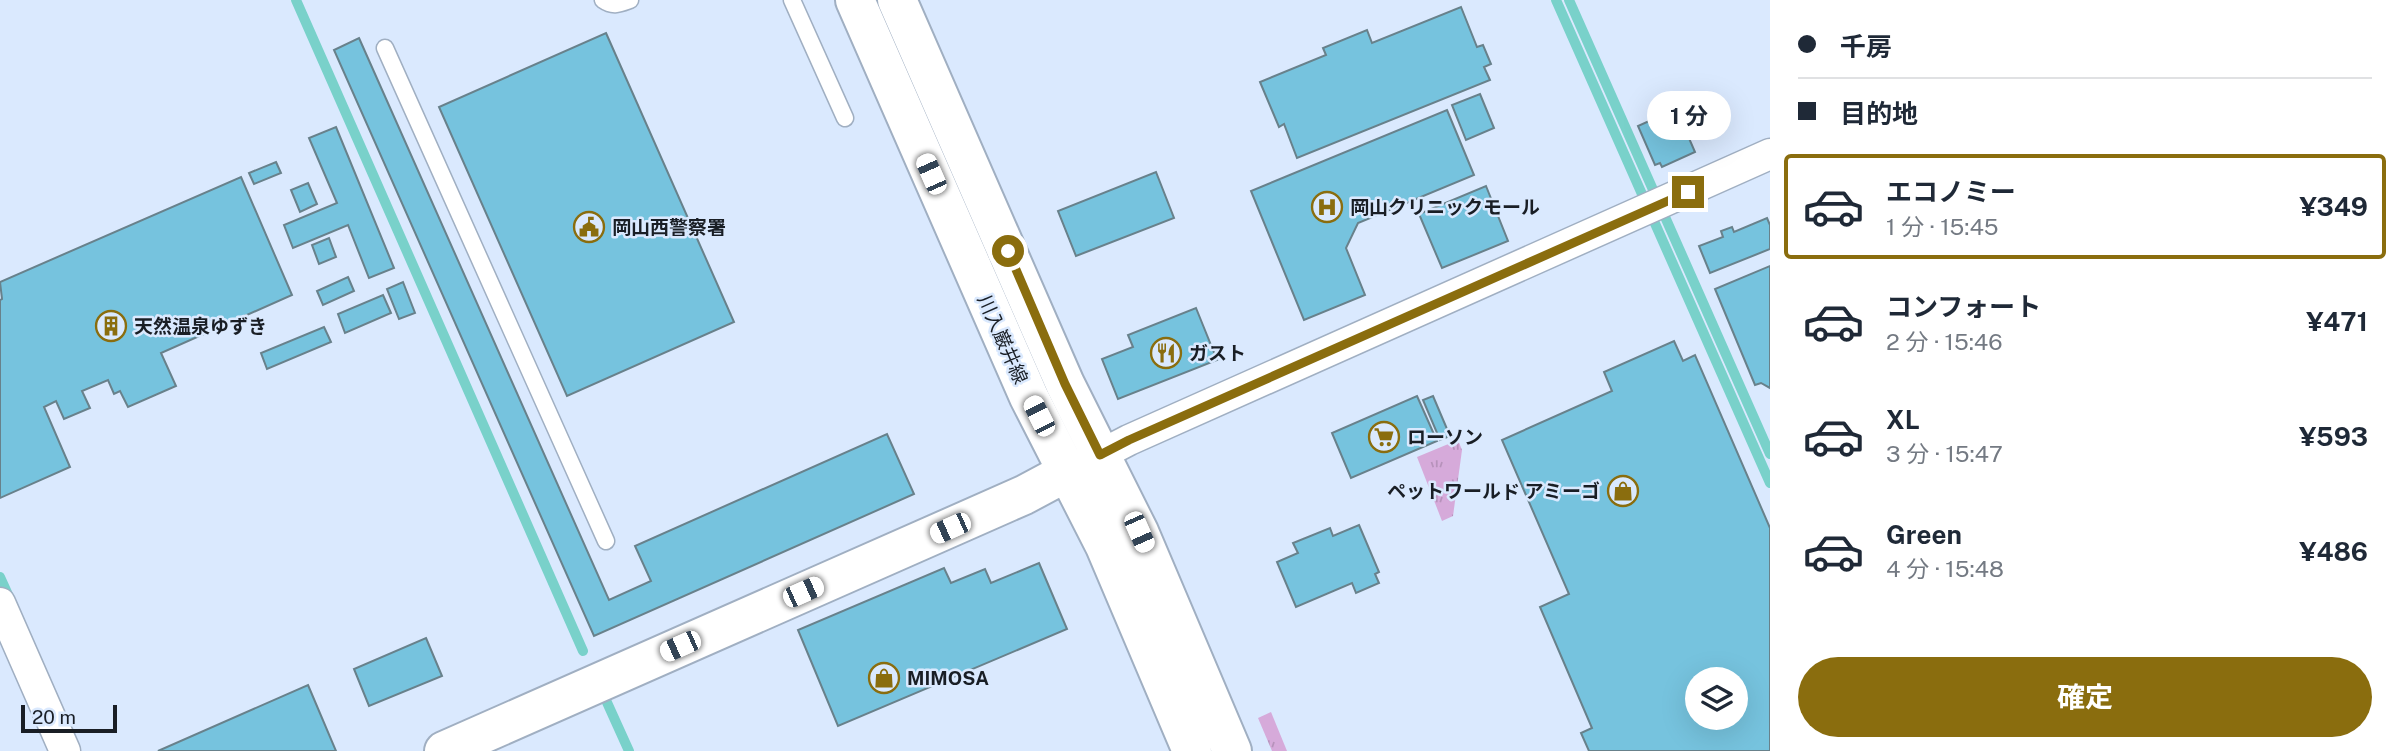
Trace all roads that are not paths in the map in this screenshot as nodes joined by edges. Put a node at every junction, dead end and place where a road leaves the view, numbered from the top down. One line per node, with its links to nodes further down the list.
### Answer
1 (603, 0): 2 (lane)
2 (630, 0)
3 (792, 0): 7 (lane)
4 (855, 0): 10 (main road, 川入巌井線)
5 (897, 0): 9 (main road, 川入巌井線)
6 (385, 48): 11 (lane)
7 (845, 118)
8 (1770, 154): 9 (street)
9 (1100, 455): 10 (street); 16 (main road, 川入巌井線)
10 (1067, 472): 14 (main road); 15 (main road, 川入巌井線)
11 (606, 541)
12 (0, 603): 13 (street)
13 (65, 751)
14 (444, 751)
15 (1192, 751)
16 (1232, 751)

